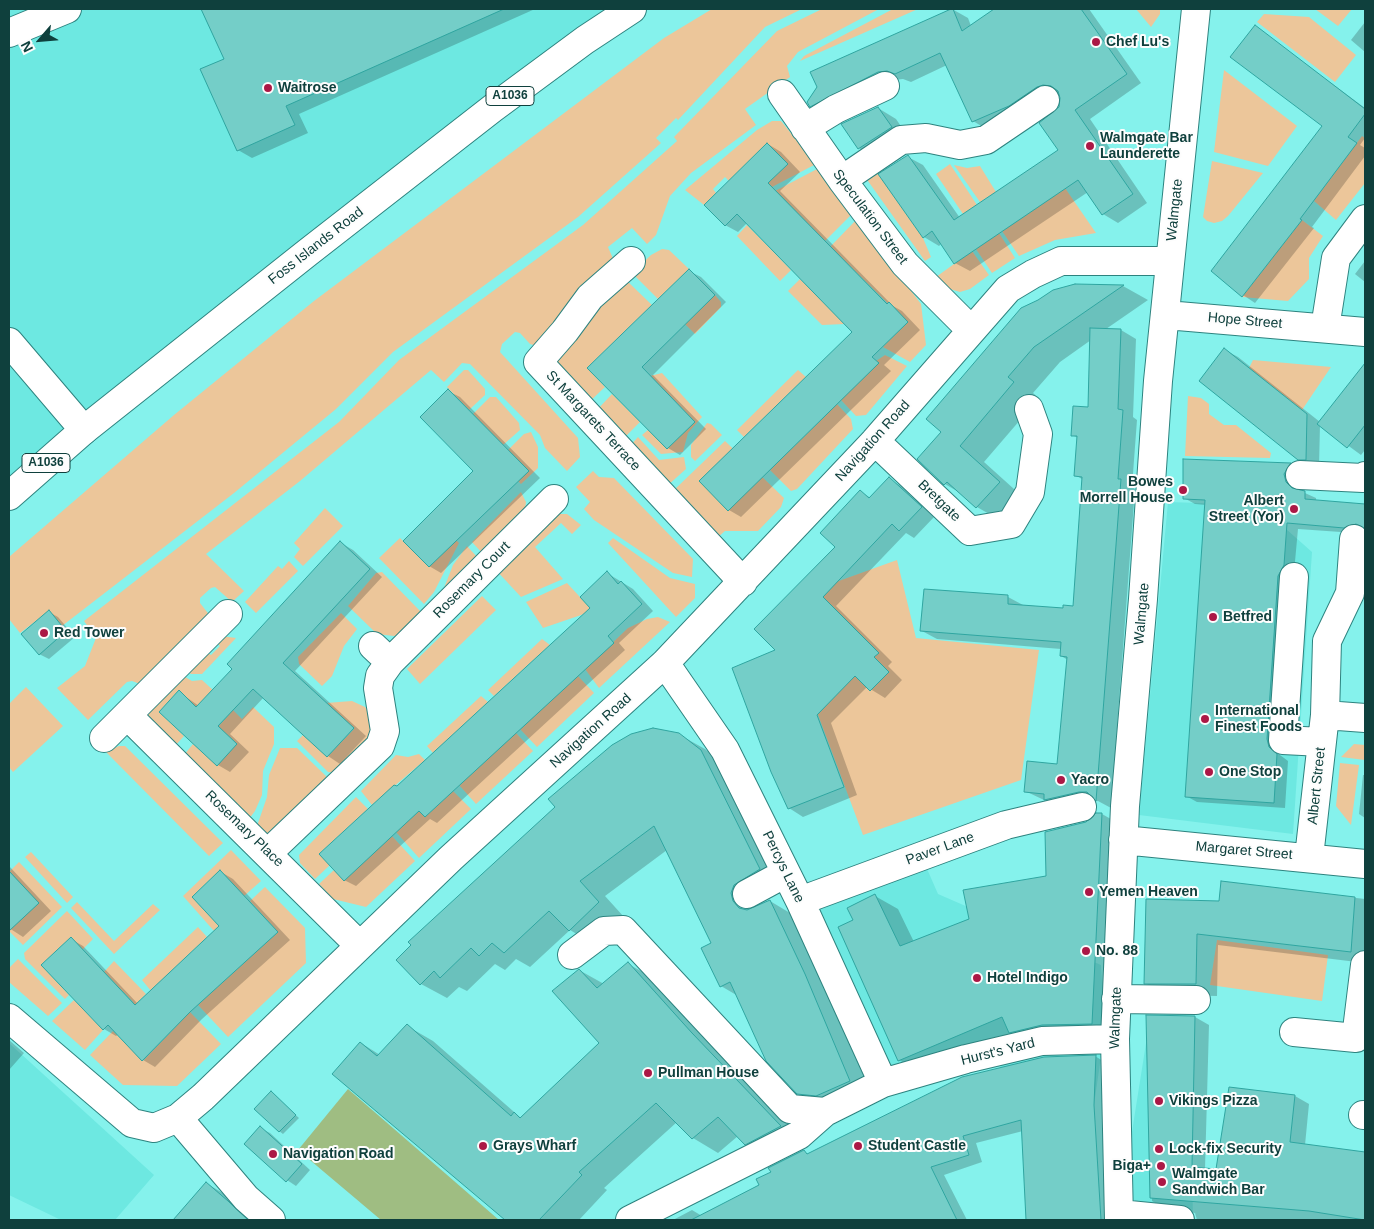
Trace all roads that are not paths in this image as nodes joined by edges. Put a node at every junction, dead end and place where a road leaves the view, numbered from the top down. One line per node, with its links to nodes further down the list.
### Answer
1 (67, 9): 4 (street)
2 (632, 9): 19 (street, Foss Islands Road / A1036)
3 (1196, 9): 12 (street, Walmgate)
4 (9, 33)
5 (884, 86): 8 (street)
6 (782, 94): 8 (street, Speculation Street)
7 (1045, 100): 9 (street)
8 (805, 128): 9 (street, Speculation Street)
9 (842, 180): 15 (street, Speculation Street)
10 (1365, 219): 14 (street)
11 (631, 261): 27 (street, St Margarets Terrace)
12 (1170, 261): 13 (street, Walmgate); 15 (street, Navigation Road)
13 (1166, 314): 14 (street, Hope Street); 35 (street, Walmgate)
14 (1325, 328): 16 (street, Hope Street)
15 (970, 329): 20 (street, Navigation Road)
16 (1365, 332)
17 (9, 342): 19 (street)
18 (1029, 409): 20 (street, Bretgate)
19 (84, 430): 23 (street, Foss Islands Road / A1036)
20 (875, 440): 27 (street, Navigation Road)
21 (1300, 476): 22 (street)
22 (1365, 476)
23 (9, 496)
24 (554, 499): 36 (street, Rosemary Court)
25 (1354, 539): 32 (street, Albert Street)
26 (1294, 577): 32 (street)
27 (743, 582): 29 (street, Navigation Road)
28 (227, 614): 30 (street)
29 (665, 663): 39 (street, Percys Lane); 42 (street, Navigation Road)
30 (127, 715): 33 (street); 36 (street, Rosemary Place)
31 (1365, 718): 32 (street)
32 (1323, 729): 37 (street, Albert Street)
33 (104, 738)
34 (1082, 807): 41 (street, Paver Lane)
35 (1123, 840): 37 (street, Margaret Street); 45 (street, Walmgate)
36 (268, 853): 42 (street, Rosemary Place)
37 (1309, 857): 38 (street, Margaret Street)
38 (1365, 864)
39 (786, 873): 40 (street); 41 (street, Percys Lane)
40 (746, 894)
41 (800, 901): 50 (street, Percys Lane)
42 (351, 953): 52 (street, Navigation Road)
43 (572, 955): 51 (street)
44 (1365, 965): 48 (street)
45 (1116, 999): 46 (street); 49 (street, Walmgate)
46 (1196, 1000)
47 (9, 1018): 52 (street, Navigation Road)
48 (1294, 1032)
49 (1114, 1039): 50 (street, Hurst's Yard); 53 (street, Walmgate)
50 (883, 1083): 51 (street, Hurst's Yard)
51 (825, 1112): 55 (street, Hurst's Yard)
52 (178, 1118): 54 (street)
53 (1119, 1217): 56 (street)
54 (271, 1220)
55 (630, 1220)
56 (1180, 1220)

